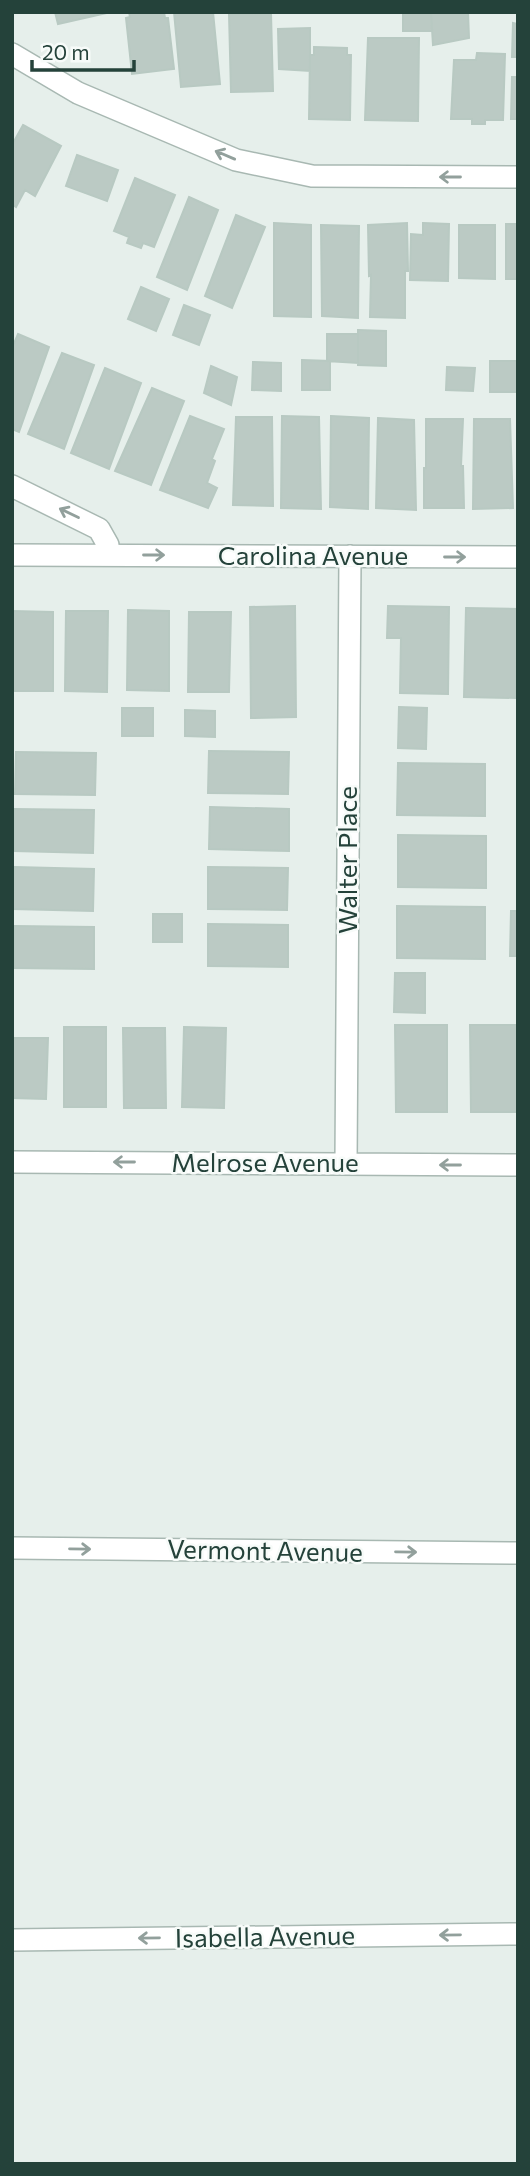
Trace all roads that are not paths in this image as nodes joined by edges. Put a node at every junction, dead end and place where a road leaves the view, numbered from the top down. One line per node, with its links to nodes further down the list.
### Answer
1 (12, 54): 2 (street, one-way to 1)
2 (518, 177)
3 (12, 486): 5 (street, one-way to 3)
4 (12, 555): 5 (street, Carolina Avenue)
5 (108, 555): 6 (street, Carolina Avenue, one-way to 6)
6 (350, 556): 7 (street, Carolina Avenue, one-way to 7); 9 (street, Walter Place)
7 (518, 557)
8 (12, 1162): 9 (street, Melrose Avenue, one-way to 8)
9 (346, 1164): 10 (street, Melrose Avenue, one-way to 9)
10 (518, 1165)
11 (12, 1548): 12 (street, Vermont Avenue, one-way to 12)
12 (518, 1553)
13 (518, 1934): 14 (street, Isabella Avenue, one-way to 14)
14 (12, 1940)

